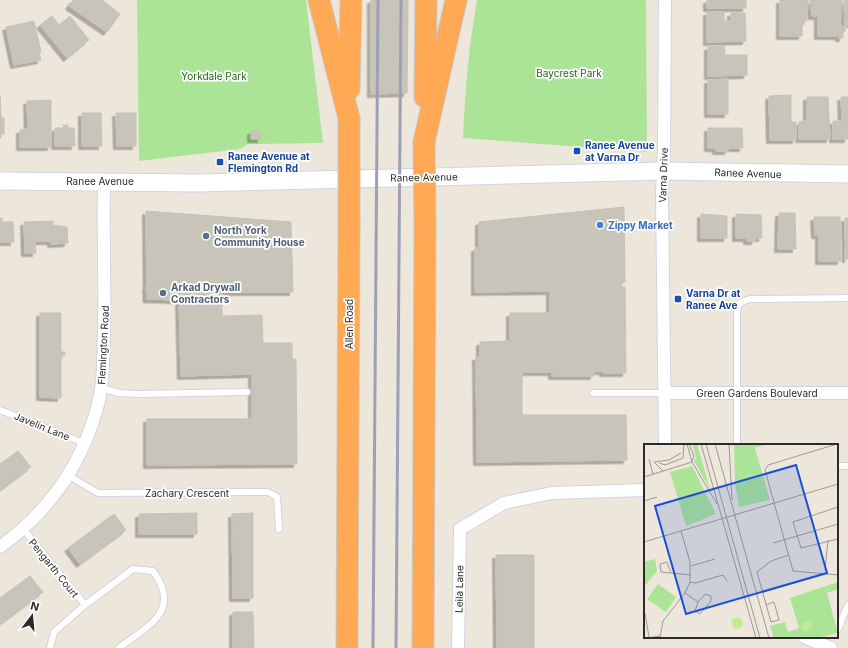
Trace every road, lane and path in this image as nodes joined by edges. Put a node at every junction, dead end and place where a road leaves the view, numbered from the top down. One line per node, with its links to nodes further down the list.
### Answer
1 (319, 0): 6 (highway)
2 (351, 0): 6 (highway, Allen Road)
3 (426, 0): 7 (highway)
4 (456, 0): 7 (highway)
5 (665, 0): 8 (street, Varna Drive)
6 (349, 118): 34 (highway, Allen Road, bridge)
7 (424, 142): 35 (highway, bridge)
8 (663, 171): 9 (street, Ranee Avenue); 10 (street, Ranee Avenue); 16 (street, Varna Drive)
9 (848, 174)
10 (104, 181): 11 (street, Ranee Avenue); 13 (street, Flemington Road)
11 (0, 182)
12 (848, 298): 17 (lane)
13 (101, 388): 14 (lane); 20 (street, Flemington Road)
14 (247, 392)
15 (593, 393): 16 (lane)
16 (666, 393): 17 (street, Green Gardens Boulevard); 21 (street, Varna Drive)
17 (736, 393): 18 (street, Green Gardens Boulevard); 22 (lane)
18 (848, 393)
19 (0, 410): 20 (lane, Javelin Lane)
20 (84, 443): 23 (street, Flemington Road)
21 (665, 444)
22 (736, 444)
23 (69, 476): 25 (lane, Zachary Crescent); 26 (street, Flemington Road)
24 (644, 490): 36 (street, Leila Lane)
25 (279, 529)
26 (24, 530): 27 (street, Flemington Road); 28 (lane, Pengarth Court)
27 (0, 548)
28 (85, 605): 32 (lane, Pengarth Court); 33 (lane, Pengarth Court)
29 (848, 605): 30 (lane)
30 (838, 629)
31 (806, 638): 37 (street)
32 (50, 648)
33 (119, 648)
34 (347, 648)
35 (423, 648)
36 (458, 648)
37 (831, 648)

